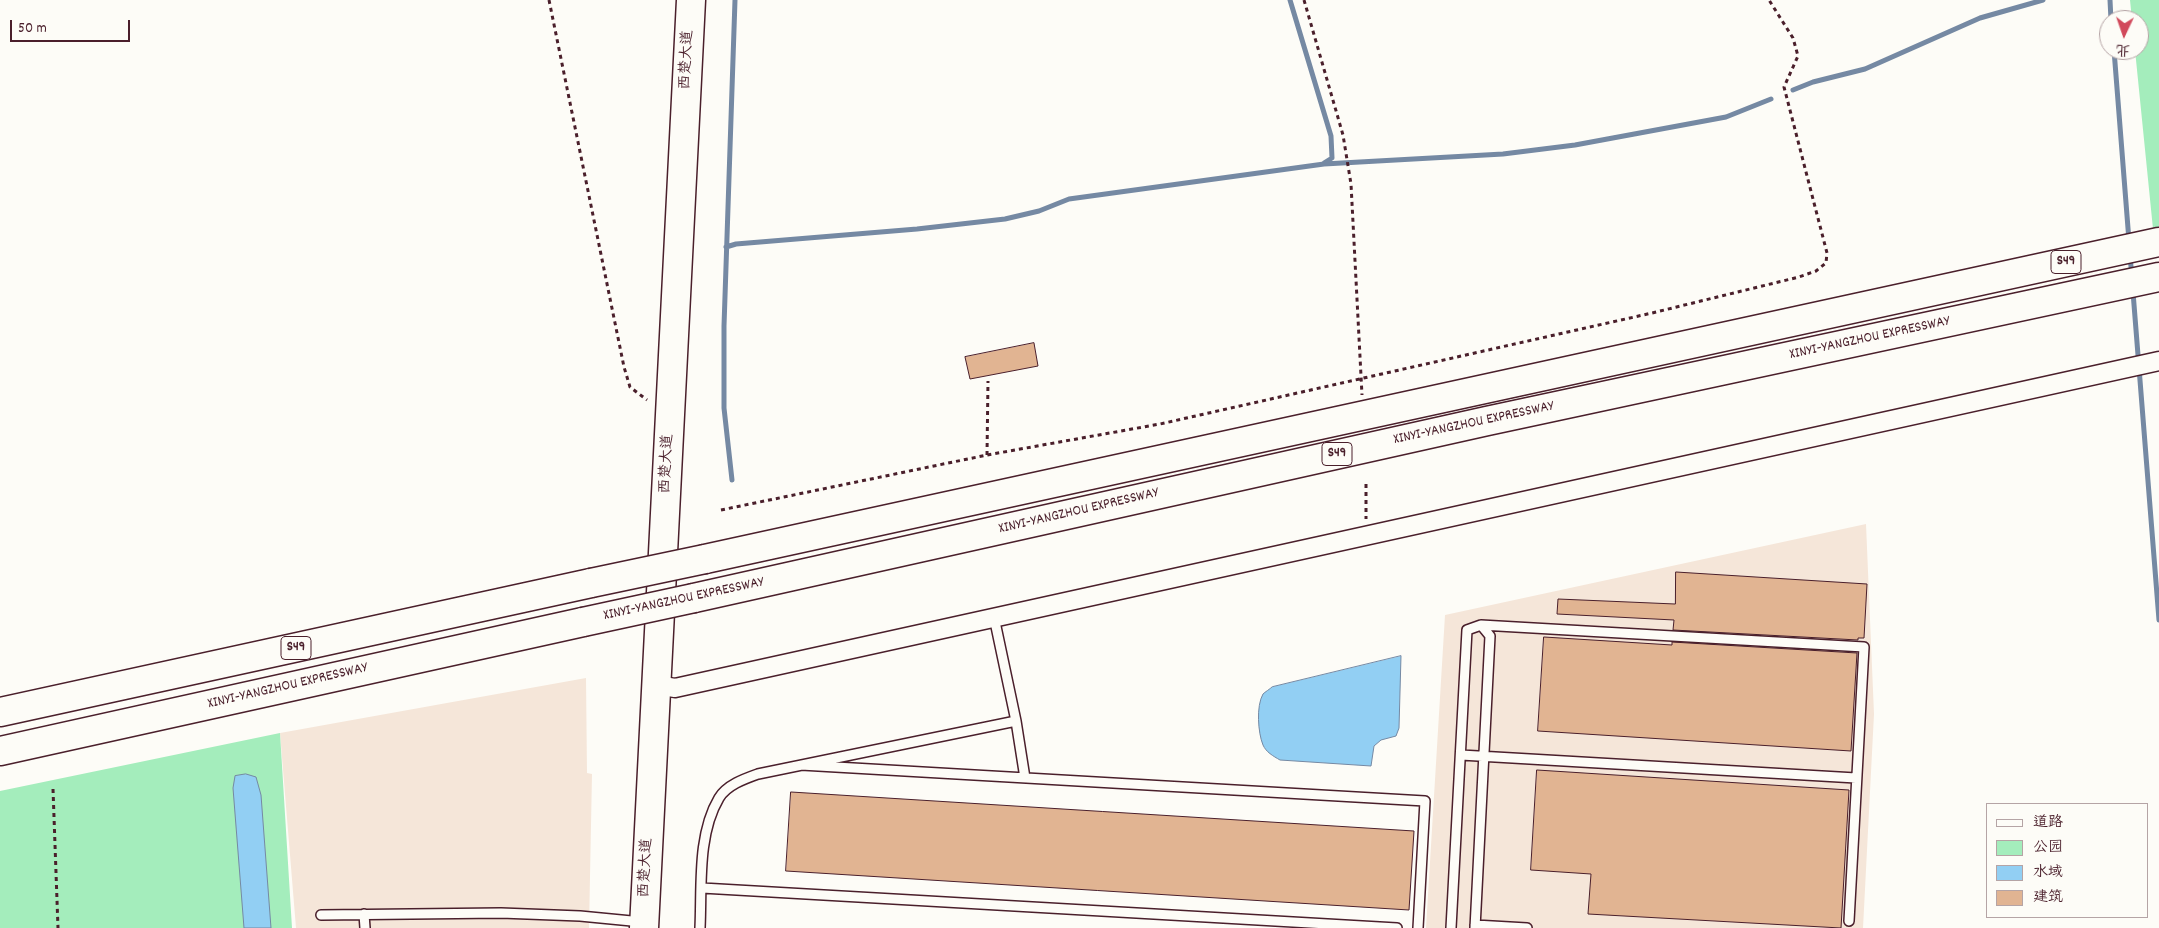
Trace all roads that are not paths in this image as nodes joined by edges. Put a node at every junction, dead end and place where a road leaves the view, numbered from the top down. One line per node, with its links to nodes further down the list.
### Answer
1 (691, 0): 7 (main road, 西楚大道)
2 (2159, 242): 8 (main road, S49, bridge)
3 (2159, 277): 10 (main road, XINYI-YANGZHOU EXPRESSWAY / S49, bridge)
4 (2159, 361): 5 (street)
5 (994, 617): 7 (street); 9 (lane)
6 (1481, 625): 11 (lane); 12 (lane); 15 (lane)
7 (657, 685): 20 (main road, 西楚大道)
8 (0, 712)
9 (1016, 721): 13 (lane); 14 (lane)
10 (0, 751)
11 (1460, 755): 12 (lane); 26 (lane)
12 (1484, 755): 15 (lane); 21 (lane)
13 (801, 765): 14 (lane); 16 (lane)
14 (1025, 778): 25 (lane)
15 (1856, 778): 19 (lane)
16 (702, 888): 23 (lane); 24 (lane)
17 (364, 914): 18 (lane); 20 (lane); 22 (lane)
18 (321, 915)
19 (1849, 921)
20 (644, 925)
21 (1475, 926): 27 (lane)
22 (365, 928)
23 (700, 928)
24 (1397, 928)
25 (1418, 928)
26 (1451, 928)
27 (1527, 928)

